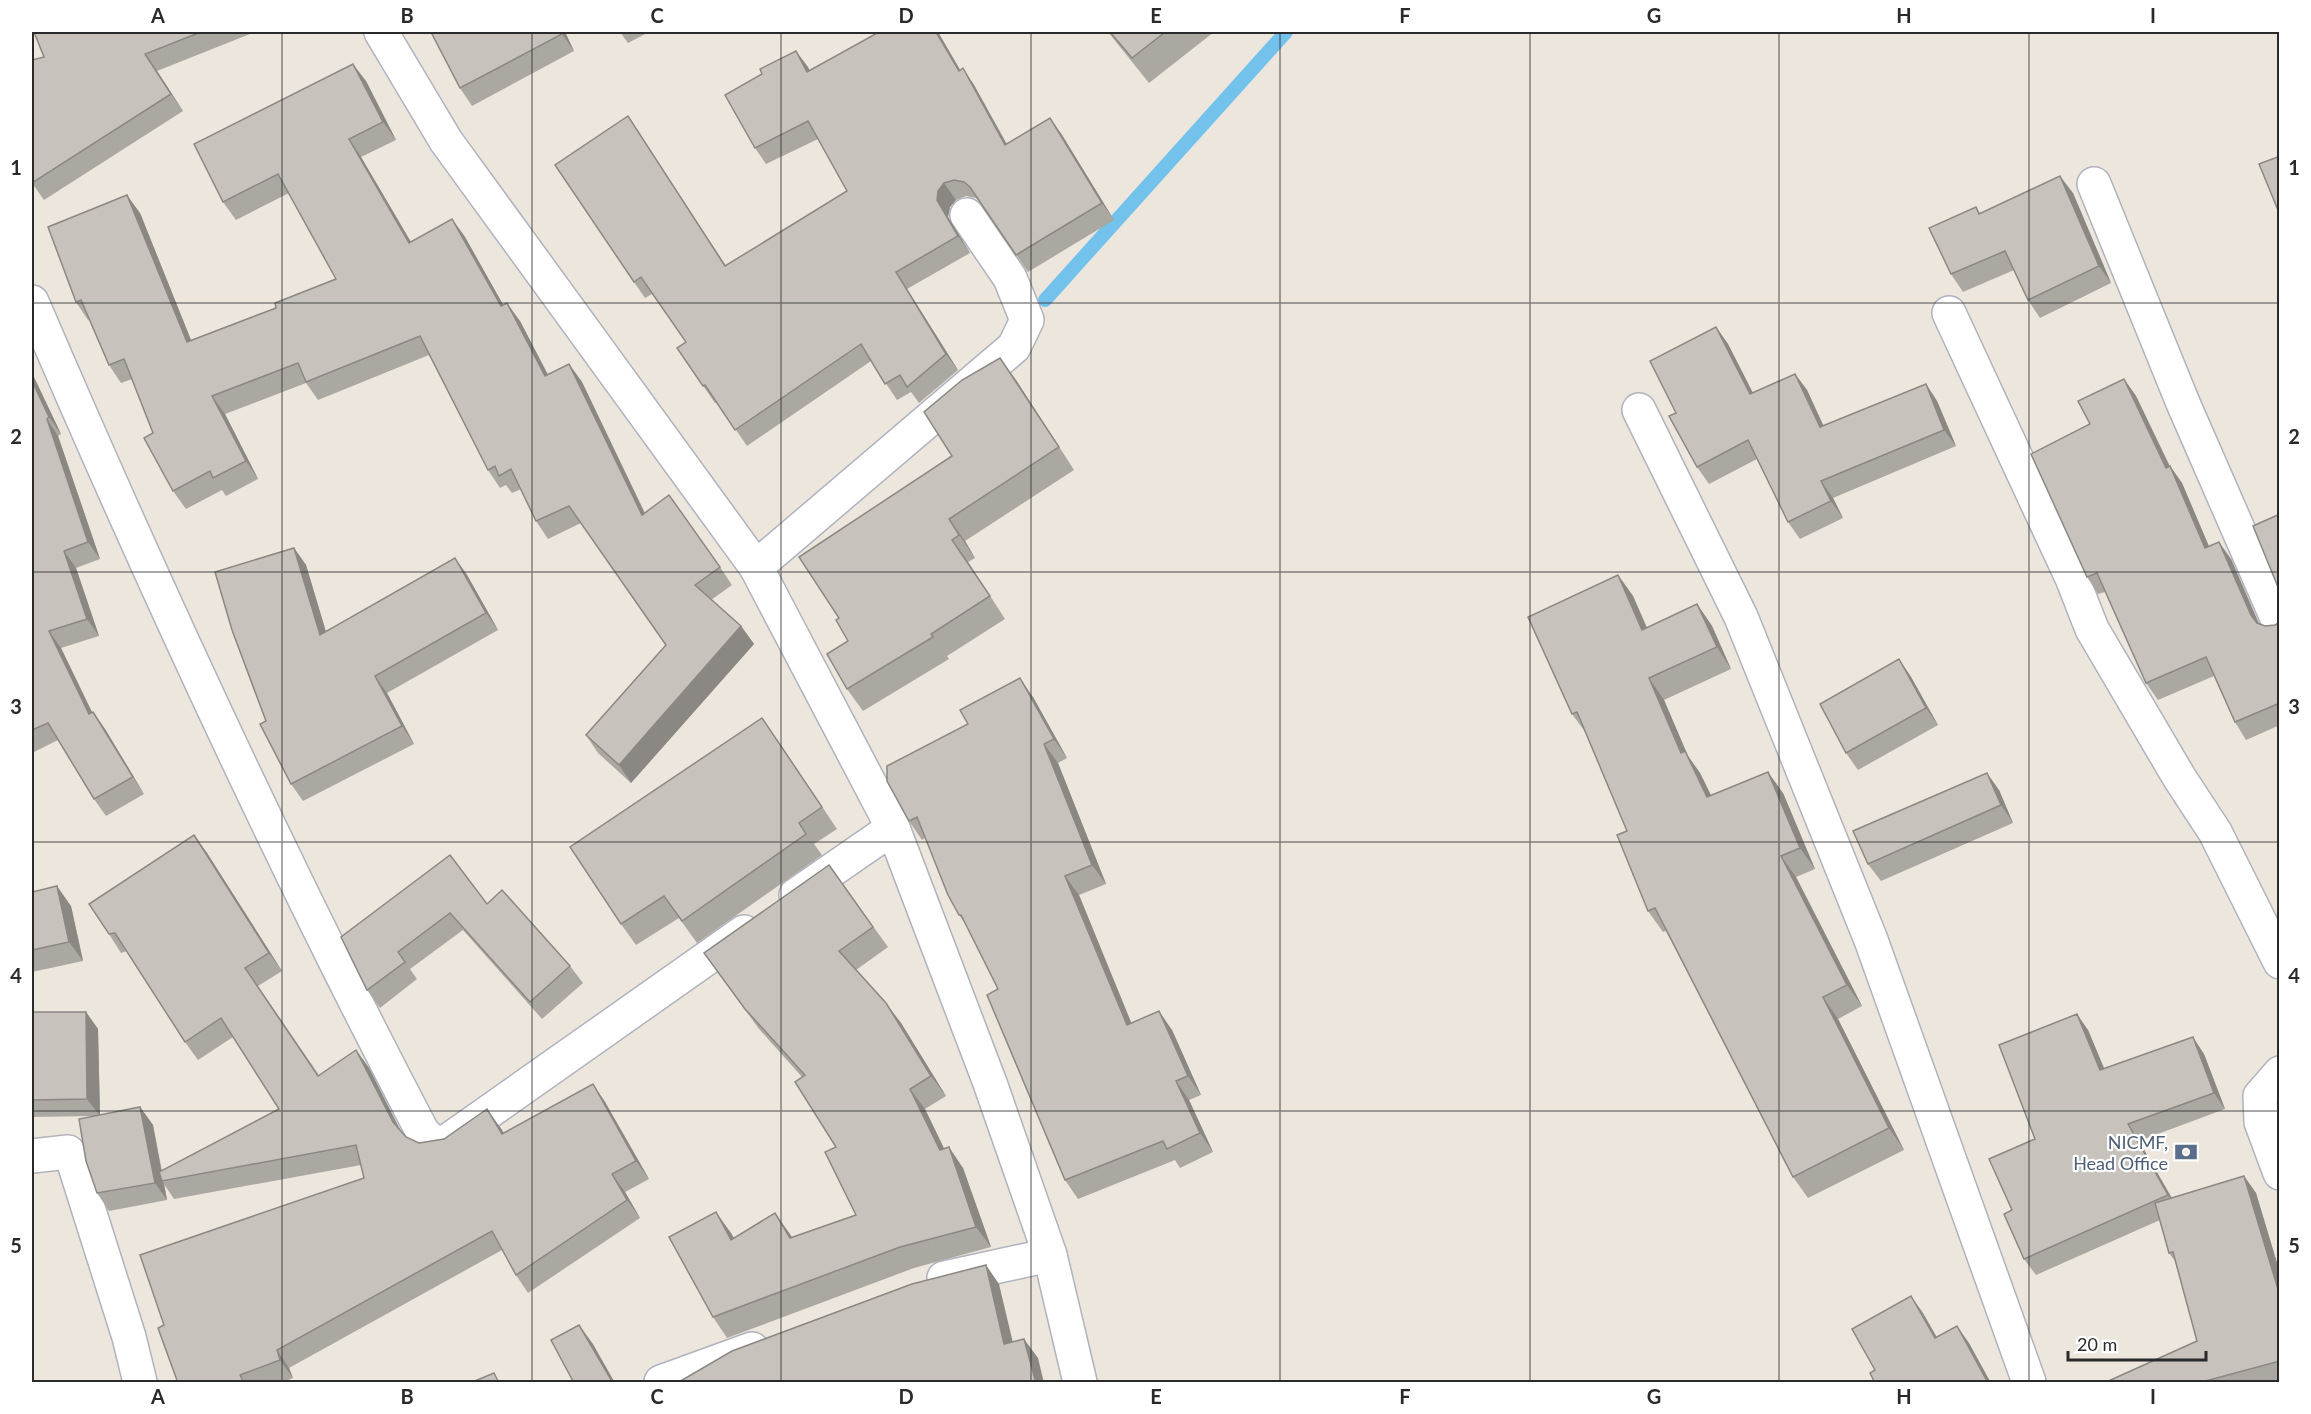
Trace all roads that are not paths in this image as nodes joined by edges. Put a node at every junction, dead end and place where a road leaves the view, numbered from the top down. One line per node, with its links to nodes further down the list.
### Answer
1 (381, 32): 7 (street)
2 (2094, 184): 8 (street)
3 (967, 215): 7 (street)
4 (32, 302): 9 (street)
5 (1949, 313): 10 (street)
6 (1639, 410): 20 (street)
7 (756, 567): 9 (street)
8 (2280, 625)
9 (893, 828): 14 (street)
10 (2280, 962)
11 (2280, 1073): 13 (street)
12 (32, 1155): 17 (street)
13 (2280, 1173)
14 (1050, 1255): 15 (street); 19 (street)
15 (920, 1286)
16 (779, 1339): 18 (street)
17 (140, 1383)
18 (661, 1383)
19 (1080, 1383)
20 (2029, 1383)

